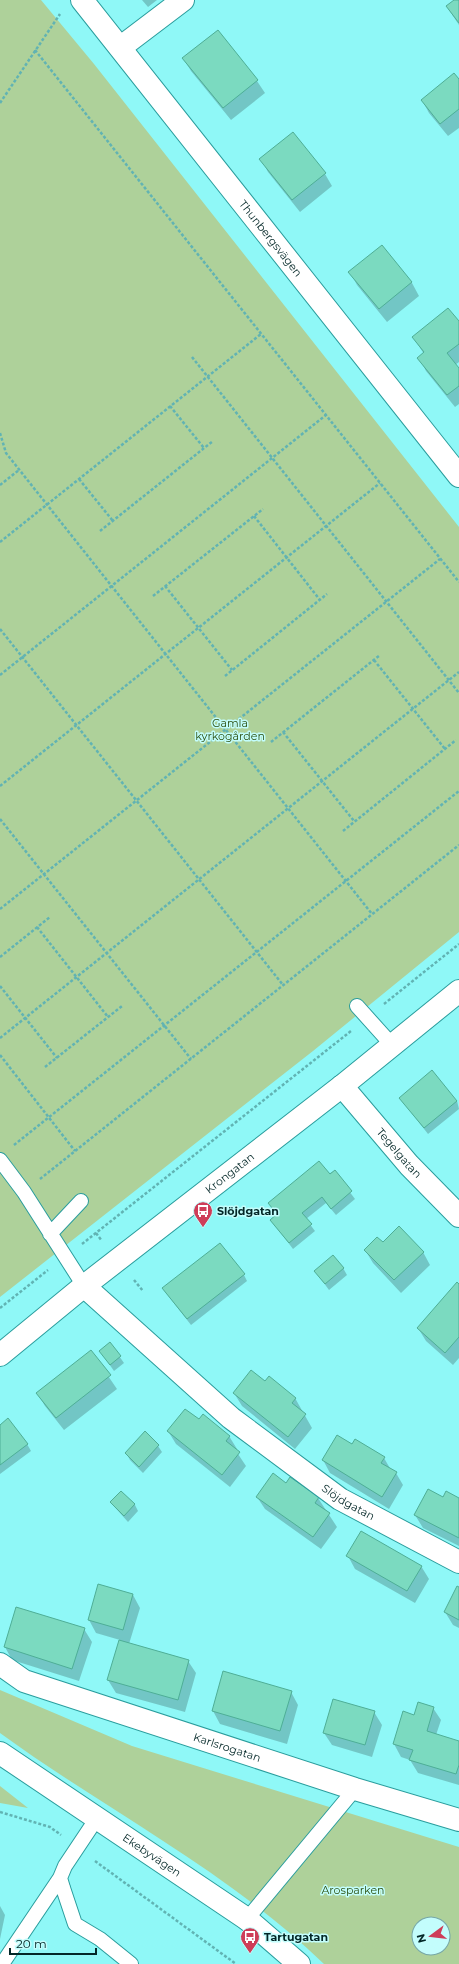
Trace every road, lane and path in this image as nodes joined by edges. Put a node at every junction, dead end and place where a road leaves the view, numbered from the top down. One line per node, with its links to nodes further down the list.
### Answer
1 (82, 0): 4 (street, Thunbergsvägen)
2 (183, 0): 4 (street)
3 (60, 14): 5 (path)
4 (121, 47): 17 (street, Thunbergsvägen)
5 (34, 50): 6 (path); 7 (path)
6 (0, 103)
7 (262, 334): 9 (path); 11 (path)
8 (192, 357): 9 (path)
9 (208, 377): 10 (path); 15 (path)
10 (170, 406): 14 (path); 18 (path)
11 (326, 415): 15 (path); 19 (path)
12 (0, 433): 16 (path)
13 (213, 441): 14 (path)
14 (204, 448): 24 (path)
15 (272, 458): 25 (path); 31 (path)
16 (19, 470): 20 (path); 21 (path)
17 (459, 476)
18 (79, 479): 21 (path); 24 (path)
19 (380, 483): 25 (path); 29 (path)
20 (0, 485)
21 (47, 505): 27 (path); 31 (path)
22 (263, 508): 23 (path)
23 (254, 516): 28 (path); 32 (path)
24 (113, 521): 26 (path)
25 (326, 526): 28 (path); 36 (path)
26 (100, 531)
27 (0, 542)
28 (287, 558): 35 (path); 37 (path)
29 (440, 559): 30 (path); 36 (path)
30 (459, 582)
31 (111, 586): 39 (path); 41 (path)
32 (165, 586): 34 (path); 37 (path)
33 (327, 594): 35 (path)
34 (153, 596)
35 (320, 600): 43 (path)
36 (386, 602): 47 (path); 51 (path)
37 (199, 628): 39 (path); 43 (path)
38 (0, 629): 41 (path)
39 (166, 654): 50 (path); 51 (path)
40 (380, 655): 42 (path)
41 (22, 657): 45 (path); 50 (path)
42 (374, 660): 49 (path); 52 (path)
43 (232, 670): 46 (path)
44 (459, 672): 47 (path)
45 (0, 675)
46 (225, 676)
47 (449, 680): 48 (path); 49 (path)
48 (459, 693)
49 (413, 709): 55 (path); 56 (path)
50 (76, 725): 57 (path); 59 (path)
51 (226, 730): 59 (path); 60 (path)
52 (283, 732): 54 (path); 56 (path)
53 (456, 740): 55 (path)
54 (272, 742)
55 (445, 749): 62 (path)
56 (322, 781): 60 (path); 62 (path)
57 (0, 786)
58 (459, 791): 67 (path)
59 (136, 801): 65 (path); 66 (path)
60 (288, 808): 66 (path); 67 (path)
61 (0, 819): 65 (path)
62 (354, 821): 63 (path)
63 (343, 831)
64 (459, 845): 69 (path)
65 (44, 874): 68 (path); 74 (path)
66 (199, 880): 73 (path); 74 (path)
67 (346, 881): 69 (path); 73 (path)
68 (0, 909)
69 (372, 914): 77 (path)
70 (50, 917): 71 (path)
71 (37, 928): 75 (path); 76 (path)
72 (459, 944): 83 (path)
73 (256, 952): 77 (path); 85 (path)
74 (107, 953): 76 (path); 85 (path)
75 (0, 957)
76 (76, 977): 82 (path); 84 (path)
77 (283, 985): 90 (path)
78 (0, 986): 84 (path)
79 (459, 991): 87 (street, Krongatan)
80 (122, 1006): 82 (path)
81 (357, 1006): 83 (lane)
82 (108, 1017): 89 (path)
83 (368, 1017): 87 (lane); 101 (path)
84 (25, 1018): 86 (path); 89 (path)
85 (164, 1026): 90 (path); 93 (path)
86 (0, 1038)
87 (392, 1045): 92 (street, Krongatan)
88 (0, 1056): 93 (path)
89 (57, 1058): 91 (path)
90 (191, 1059): 95 (path)
91 (45, 1067)
92 (342, 1086): 99 (street, Tegelgatan); 102 (street, Krongatan)
93 (49, 1118): 94 (path); 95 (path)
94 (12, 1147)
95 (75, 1151): 97 (path)
96 (0, 1160): 97 (lane)
97 (24, 1192): 100 (lane)
98 (81, 1201): 100 (lane)
99 (459, 1216)
100 (50, 1234): 101 (lane)
101 (65, 1257): 102 (lane); 103 (path)
102 (84, 1286): 104 (street, Krongatan); 105 (street, Slöjdgatan)
103 (0, 1308)
104 (0, 1355)
105 (459, 1562)
106 (0, 1664): 108 (street, Karlsrogatan)
107 (0, 1752): 110 (street, Ekebyvägen)
108 (355, 1789): 111 (street, Karlsrogatan); 114 (lane)
109 (0, 1812): 112 (path)
110 (97, 1818): 112 (lane); 114 (street, Ekebyvägen)
111 (459, 1820)
112 (78, 1847): 113 (lane); 117 (path)
113 (60, 1878): 115 (lane); 116 (lane)
114 (247, 1919): 118 (street, Ekebyvägen)
115 (2, 1964)
116 (131, 1964)
117 (236, 1964)
118 (299, 1964)

